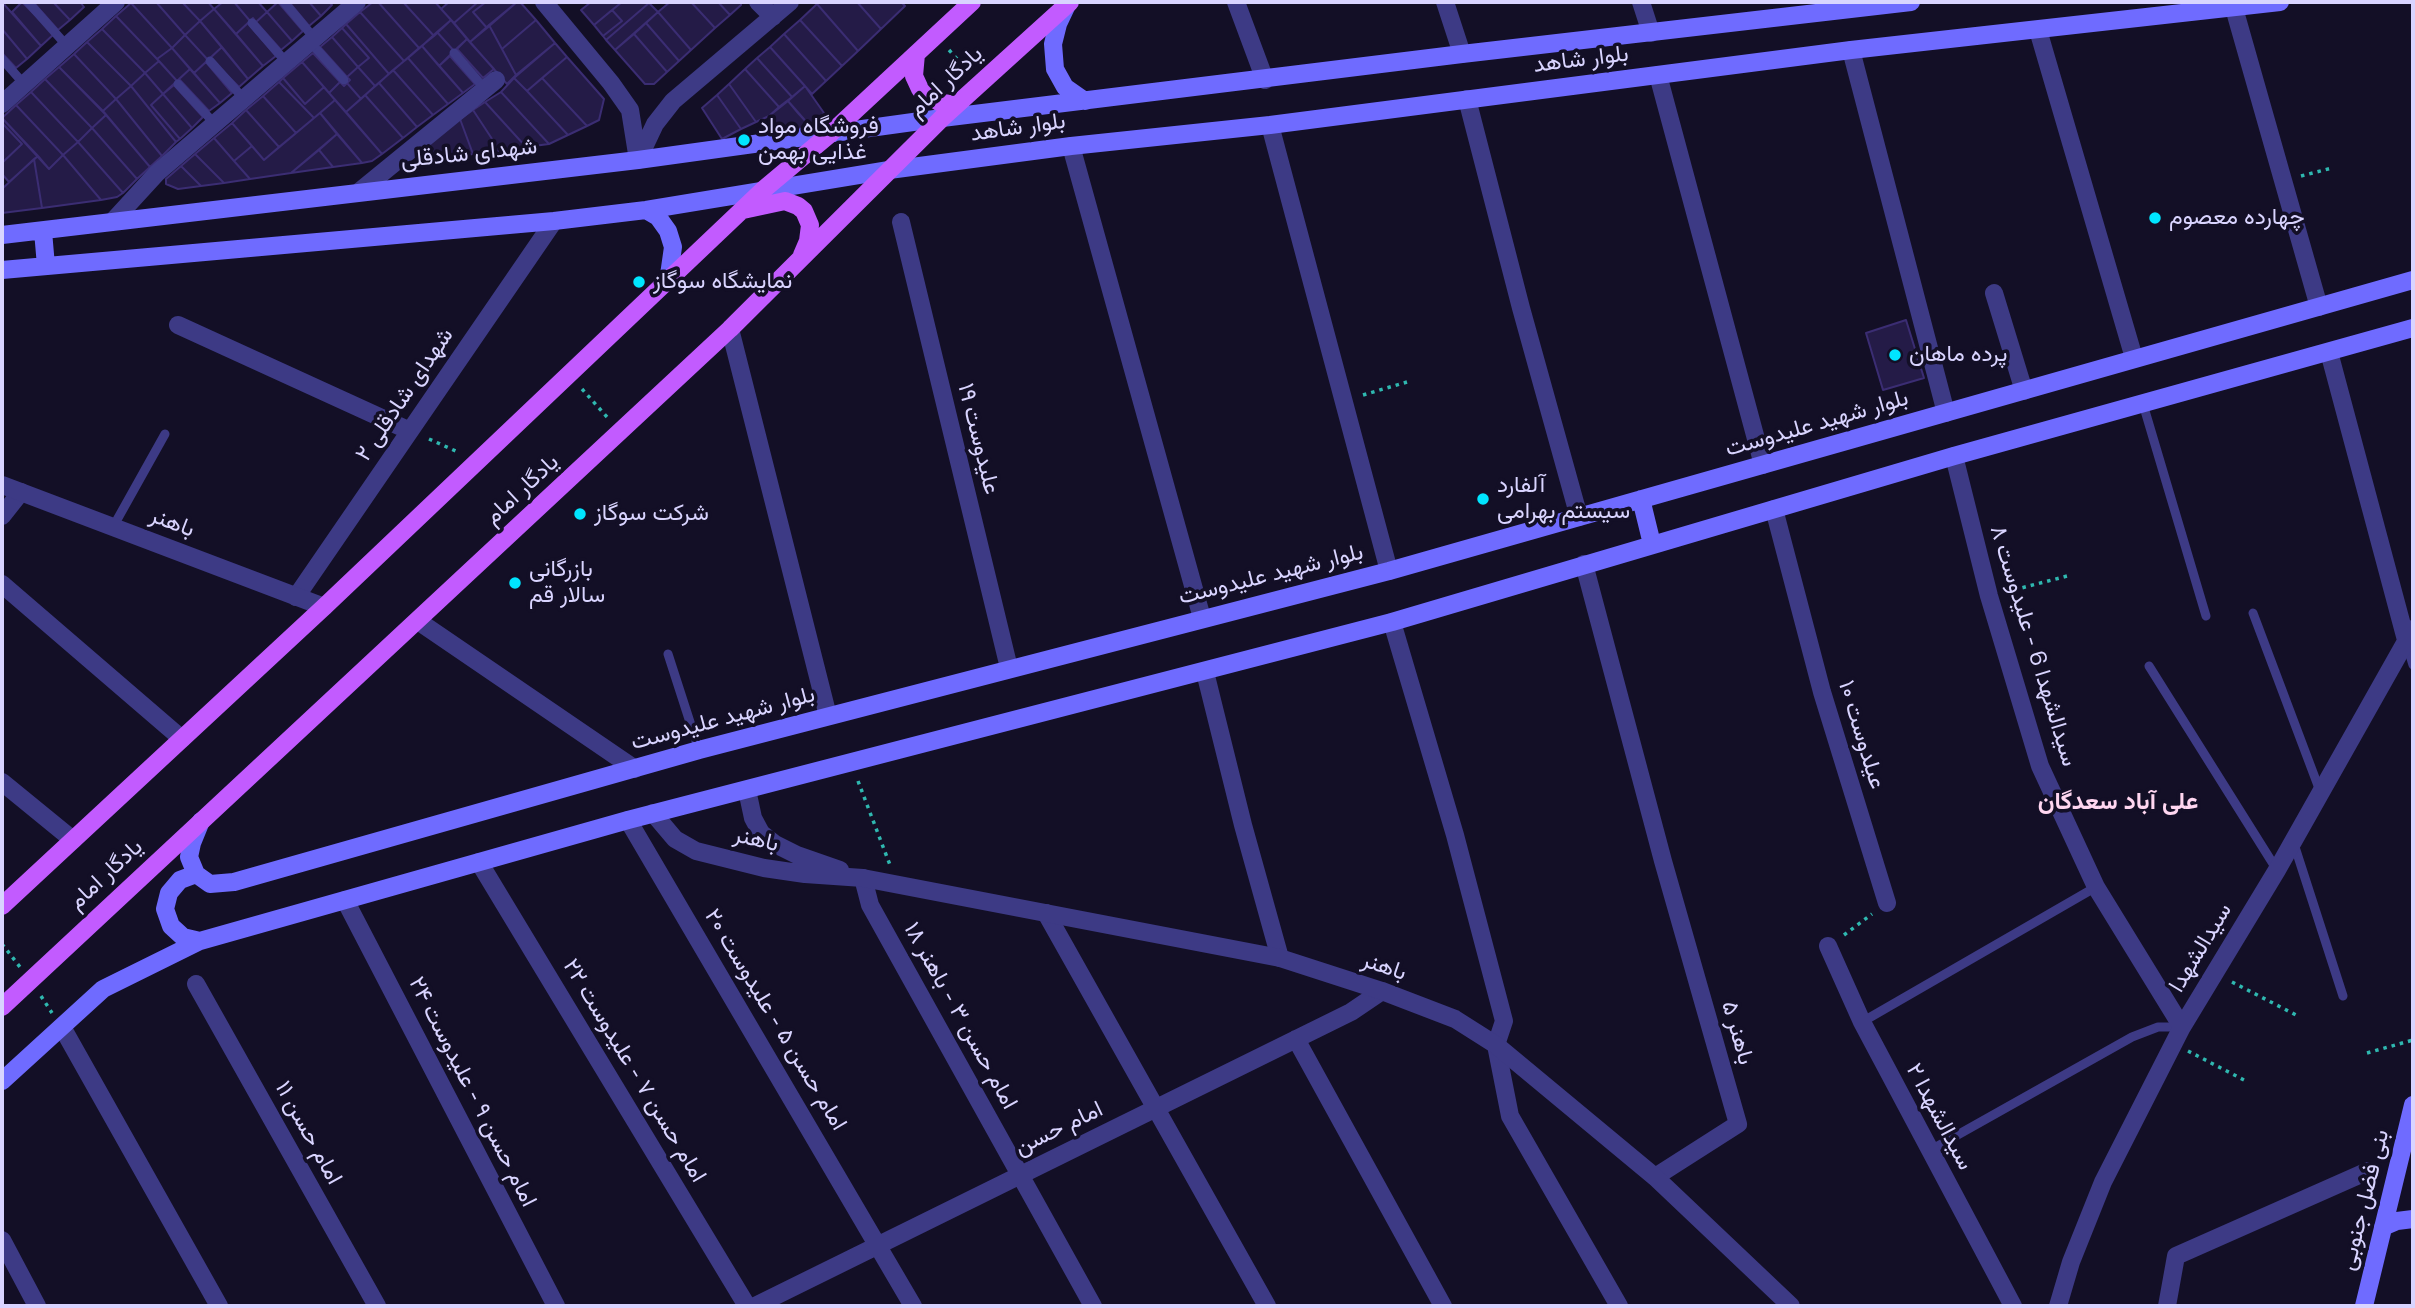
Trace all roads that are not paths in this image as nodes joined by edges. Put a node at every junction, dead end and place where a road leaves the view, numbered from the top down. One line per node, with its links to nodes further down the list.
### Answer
1 (28, 2): 22 (lane)
2 (116, 2): 22 (street)
3 (284, 2): 21 (lane)
4 (544, 2): 46 (street)
5 (758, 2): 17 (street)
6 (790, 2): 17 (street)
7 (972, 2): 25 (main road, یادگار امام)
8 (1236, 2): 32 (street)
9 (1445, 2): 26 (street)
10 (1641, 2): 20 (street)
11 (1911, 2): 14 (main road, بلوار شاهد)
12 (2280, 2): 16 (main road, بلوار شاهد)
13 (1068, 3): 38 (main road); 40 (main road, یادگار امام)
14 (1838, 5): 20 (main road, بلوار شاهد)
15 (346, 7): 21 (street)
16 (2234, 8): 19 (main road, بلوار شاهد); 63 (street)
17 (773, 18): 46 (street)
18 (252, 23): 29 (lane)
19 (2038, 30): 23 (main road, بلوار شاهد); 68 (street)
20 (1651, 33): 26 (main road, بلوار شاهد)
21 (313, 41): 29 (street); 31 (lane)
22 (66, 46): 33 (street)
23 (1851, 50): 30 (main road, بلوار شاهد); 71 (street)
24 (454, 53): 35 (lane)
25 (916, 54): 40 (main road); 44 (main road, یادگار امام)
26 (1462, 54): 32 (main road, بلوار شاهد)
27 (2, 59): 33 (lane)
28 (210, 61): 36 (lane)
29 (287, 63): 36 (street)
30 (1658, 75): 37 (main road, بلوار شاهد); 75 (street)
31 (344, 80)
32 (1265, 80): 38 (main road, بلوار شاهد)
33 (24, 84): 39 (street)
34 (178, 84): 42 (lane)
35 (490, 85): 49 (street)
36 (244, 99): 42 (street)
37 (1467, 99): 43 (main road, بلوار شاهد); 81 (street)
38 (1085, 101): 41 (main road, بلوار شاهد)
39 (2, 104)
40 (956, 105): 41 (main road, یادگار امام)
41 (942, 118): 44 (main road, شهدای شادقلی); 47 (main road, یادگار امام)
42 (215, 124): 52 (street)
43 (1270, 125): 45 (main road, بلوار شاهد); 85 (street)
44 (831, 133): 46 (main road, شهدای شادقلی); 48 (main road, یادگار امام)
45 (1071, 146): 47 (main road, بلوار شاهد); 91 (street)
46 (638, 160): 49 (main road, شهدای شادقلی)
47 (889, 170): 48 (main road); 57 (main road, یادگار امام)
48 (763, 190): 50 (main road); 51 (main road, یادگار امام)
49 (360, 191): 52 (main road, شهدای شادقلی)
50 (646, 211): 53 (main road); 61 (main road)
51 (742, 211): 57 (main road); 61 (main road, یادگار امام)
52 (113, 221): 55 (main road, شهدای شادقلی)
53 (554, 221): 58 (main road); 72 (street, شهدای شادقلی ۲)
54 (901, 222): 98 (street, علیدوست ۱۹)
55 (43, 230): 56 (main road, شهدای شادقلی); 58 (main road)
56 (2, 235)
57 (801, 258): 66 (main road, یادگار امام)
58 (46, 266): 59 (main road)
59 (2, 270)
60 (2413, 280): 63 (main road, بلوار شهید علیدوست)
61 (668, 282): 88 (main road, یادگار امام)
62 (1994, 293): 69 (street)
63 (2319, 307): 68 (main road, بلوار شهید علیدوست)
64 (178, 325): 72 (street)
65 (2413, 328): 67 (main road)
66 (730, 329): 92 (main road, یادگار امام); 100 (street)
67 (2329, 352): 70 (main road); 94 (street)
68 (2134, 358): 69 (main road, بلوار شهید علیدوست)
69 (2024, 391): 71 (main road, بلوار شهید علیدوست)
70 (2143, 404): 74 (main road); 90 (lane)
71 (1946, 413): 75 (main road, بلوار شهید علیدوست)
72 (410, 431): 87 (street, شهدای شادقلی ۲)
73 (165, 434): 82 (lane)
74 (1954, 456): 79 (main road); 116 (street, سیدالشهدا 6 - علیدوست ۸)
75 (1763, 465): 78 (main road, بلوار شهید علیدوست)
76 (2, 485): 77 (street, باهنر)
77 (21, 492): 80 (street); 82 (street, باهنر)
78 (1641, 499): 81 (main road, بلوار شهید علیدوست); 83 (main road)
79 (1774, 509): 83 (main road); 118 (street, عیلدوست ۱۰)
80 (2, 516)
81 (1579, 517): 85 (main road, بلوار شهید علیدوست)
82 (113, 527): 87 (street, باهنر)
83 (1652, 544): 84 (main road)
84 (1584, 565): 93 (main road); 141 (street, باهنر ۵)
85 (1389, 570): 91 (main road, بلوار شهید علیدوست)
86 (2, 584): 101 (street)
87 (296, 597): 88 (street, باهنر)
88 (324, 607): 101 (main road, یادگار امام)
89 (2253, 613): 106 (lane)
90 (2206, 616)
91 (1202, 618): 98 (main road, بلوار شهید علیدوست)
92 (418, 621): 103 (street); 108 (main road, یادگار امام)
93 (1392, 622): 99 (main road); 132 (street)
94 (2409, 634): 96 (lane); 106 (street, سیدالشهدا)
95 (668, 654): 102 (lane)
96 (2413, 665)
97 (2149, 666): 113 (lane)
98 (1009, 668): 100 (main road, بلوار شهید علیدوست)
99 (1205, 672): 105 (main road); 123 (street)
100 (828, 716): 102 (main road, بلوار شهید علیدوست)
101 (182, 739): 110 (main road, یادگار امام)
102 (699, 750): 103 (main road, بلوار شهید علیدوست)
103 (635, 769): 114 (main road, بلوار شهید علیدوست)
104 (2, 782): 110 (street)
105 (747, 790): 107 (main road); 115 (street, باهنر)
106 (2320, 791): 111 (street, سیدالشهدا)
107 (653, 813): 109 (main road); 115 (street, باهنر)
108 (201, 820): 114 (main road); 127 (main road, یادگار امام)
109 (628, 820): 112 (main road); 145 (street, امام حسن ۵ - علیدوست ۲۰)
110 (73, 840): 119 (main road, یادگار امام)
111 (2293, 840): 113 (street, سیدالشهدا); 126 (lane)
112 (479, 862): 117 (main road); 150 (street, امام حسن ۷ - علیدوست ۲۲)
113 (2277, 870): 130 (street, سیدالشهدا)
114 (196, 874): 121 (main road)
115 (863, 878): 120 (street, باهنر); 140 (street, امام حسن ۳ - باهنر ۱۸)
116 (2096, 887): 128 (lane); 130 (street, سیدالشهدا 6 - علیدوست ۸)
117 (345, 900): 121 (main road); 149 (street, امام حسن ۹ - علیدوست ۲۴)
118 (1887, 903)
119 (2, 906)
120 (1046, 913): 123 (street, باهنر); 135 (street)
121 (200, 941): 129 (main road)
122 (1828, 946): 128 (street, سیدالشهدا ۲)
123 (1280, 958): 125 (street, باهنر)
124 (196, 984): 148 (street, امام حسن ۱۱)
125 (1382, 991): 131 (street, امام حسن); 132 (street, باهنر)
126 (2343, 996)
127 (2, 1007)
128 (1861, 1022): 137 (street, سیدالشهدا ۲)
129 (62, 1027): 133 (main road); 147 (street)
130 (2182, 1027): 137 (lane); 159 (street, سیدالشهدا)
131 (1296, 1039): 135 (street, امام حسن); 155 (street)
132 (1496, 1045): 141 (street, باهنر); 156 (street)
133 (2, 1082)
134 (2413, 1105): 136 (main road, بنی فضل جنوبی)
135 (1157, 1108): 140 (street, امام حسن); 154 (street)
136 (2406, 1133): 138 (main road); 143 (main road, بنی فضل جنوبی)
137 (1929, 1151): 158 (street, سیدالشهدا ۲)
138 (2413, 1151)
139 (2368, 1171): 160 (street)
140 (1020, 1175): 145 (street, امام حسن); 153 (street, امام حسن ۳ - باهنر ۱۸)
141 (1655, 1177): 157 (street, باهنر)
142 (2413, 1219): 143 (main road)
143 (2383, 1227): 161 (main road, بنی فضل جنوبی)
144 (2, 1240): 146 (street)
145 (879, 1245): 151 (street, امام حسن); 152 (street, امام حسن ۵ - علیدوست ۲۰)
146 (37, 1306)
147 (219, 1306)
148 (377, 1306)
149 (556, 1306)
150 (747, 1306)
151 (755, 1306)
152 (913, 1306)
153 (1093, 1306)
154 (1267, 1306)
155 (1443, 1306)
156 (1619, 1306)
157 (1791, 1306)
158 (2013, 1306)
159 (2058, 1306)
160 (2166, 1306)
161 (2364, 1306)

